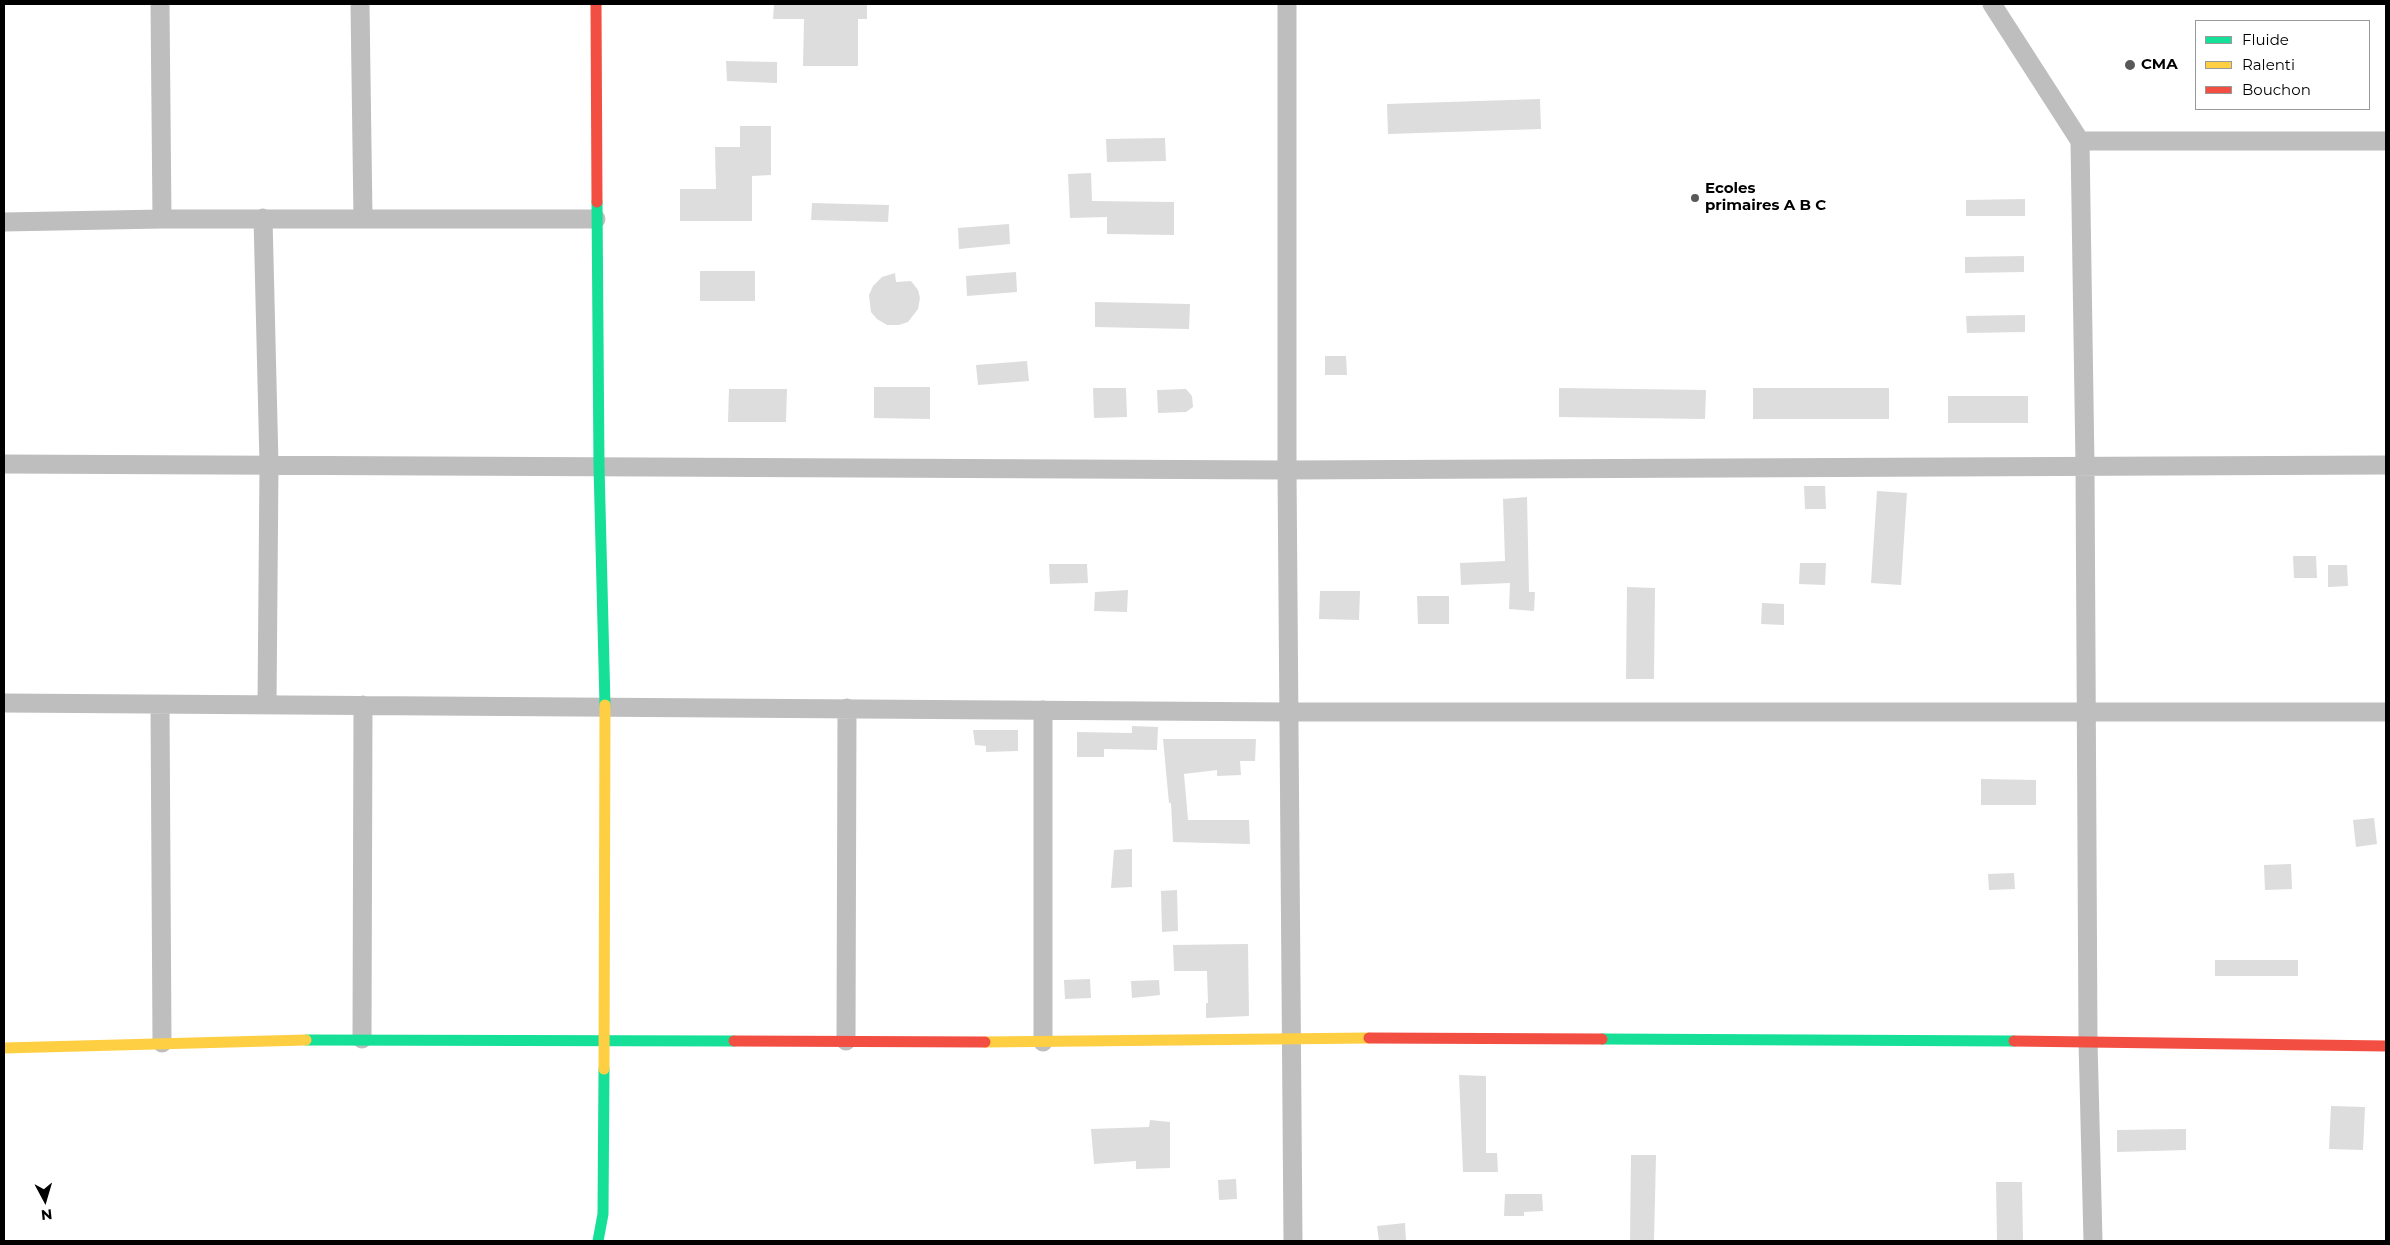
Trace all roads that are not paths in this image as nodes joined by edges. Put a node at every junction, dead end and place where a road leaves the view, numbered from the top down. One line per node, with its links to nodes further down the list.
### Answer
1 (160, 4): 10 (street)
2 (360, 4): 9 (street)
3 (596, 4): 11 (street)
4 (1287, 4): 18 (street)
5 (1992, 4): 6 (street)
6 (2080, 141): 7 (street); 17 (street)
7 (2386, 141)
8 (263, 218): 9 (street); 10 (street); 14 (street)
9 (363, 218): 11 (street)
10 (162, 219): 12 (street)
11 (596, 219): 16 (street)
12 (4, 222)
13 (4, 464): 14 (street)
14 (269, 464): 16 (street); 21 (street)
15 (2386, 465): 17 (street)
16 (599, 466): 18 (street); 23 (street)
17 (2085, 466): 18 (street); 27 (street)
18 (1288, 470): 26 (street)
19 (4, 703): 20 (street)
20 (160, 705): 21 (street); 33 (street)
21 (267, 705): 22 (street)
22 (363, 705): 23 (street); 30 (street)
23 (605, 706): 24 (street); 34 (street)
24 (847, 708): 25 (street); 31 (street)
25 (1043, 710): 26 (street); 35 (street)
26 (1289, 712): 27 (street); 29 (street)
27 (2087, 712): 28 (street); 32 (street)
28 (2386, 712)
29 (1290, 1038): 32 (street); 35 (street); 39 (street)
30 (362, 1039): 33 (street); 34 (street)
31 (846, 1041): 34 (street); 35 (street)
32 (2088, 1041): 36 (street); 40 (street)
33 (162, 1042): 37 (street)
34 (604, 1042): 38 (street)
35 (1043, 1042)
36 (2386, 1046)
37 (4, 1048)
38 (598, 1241)
39 (1293, 1241)
40 (2093, 1241)

